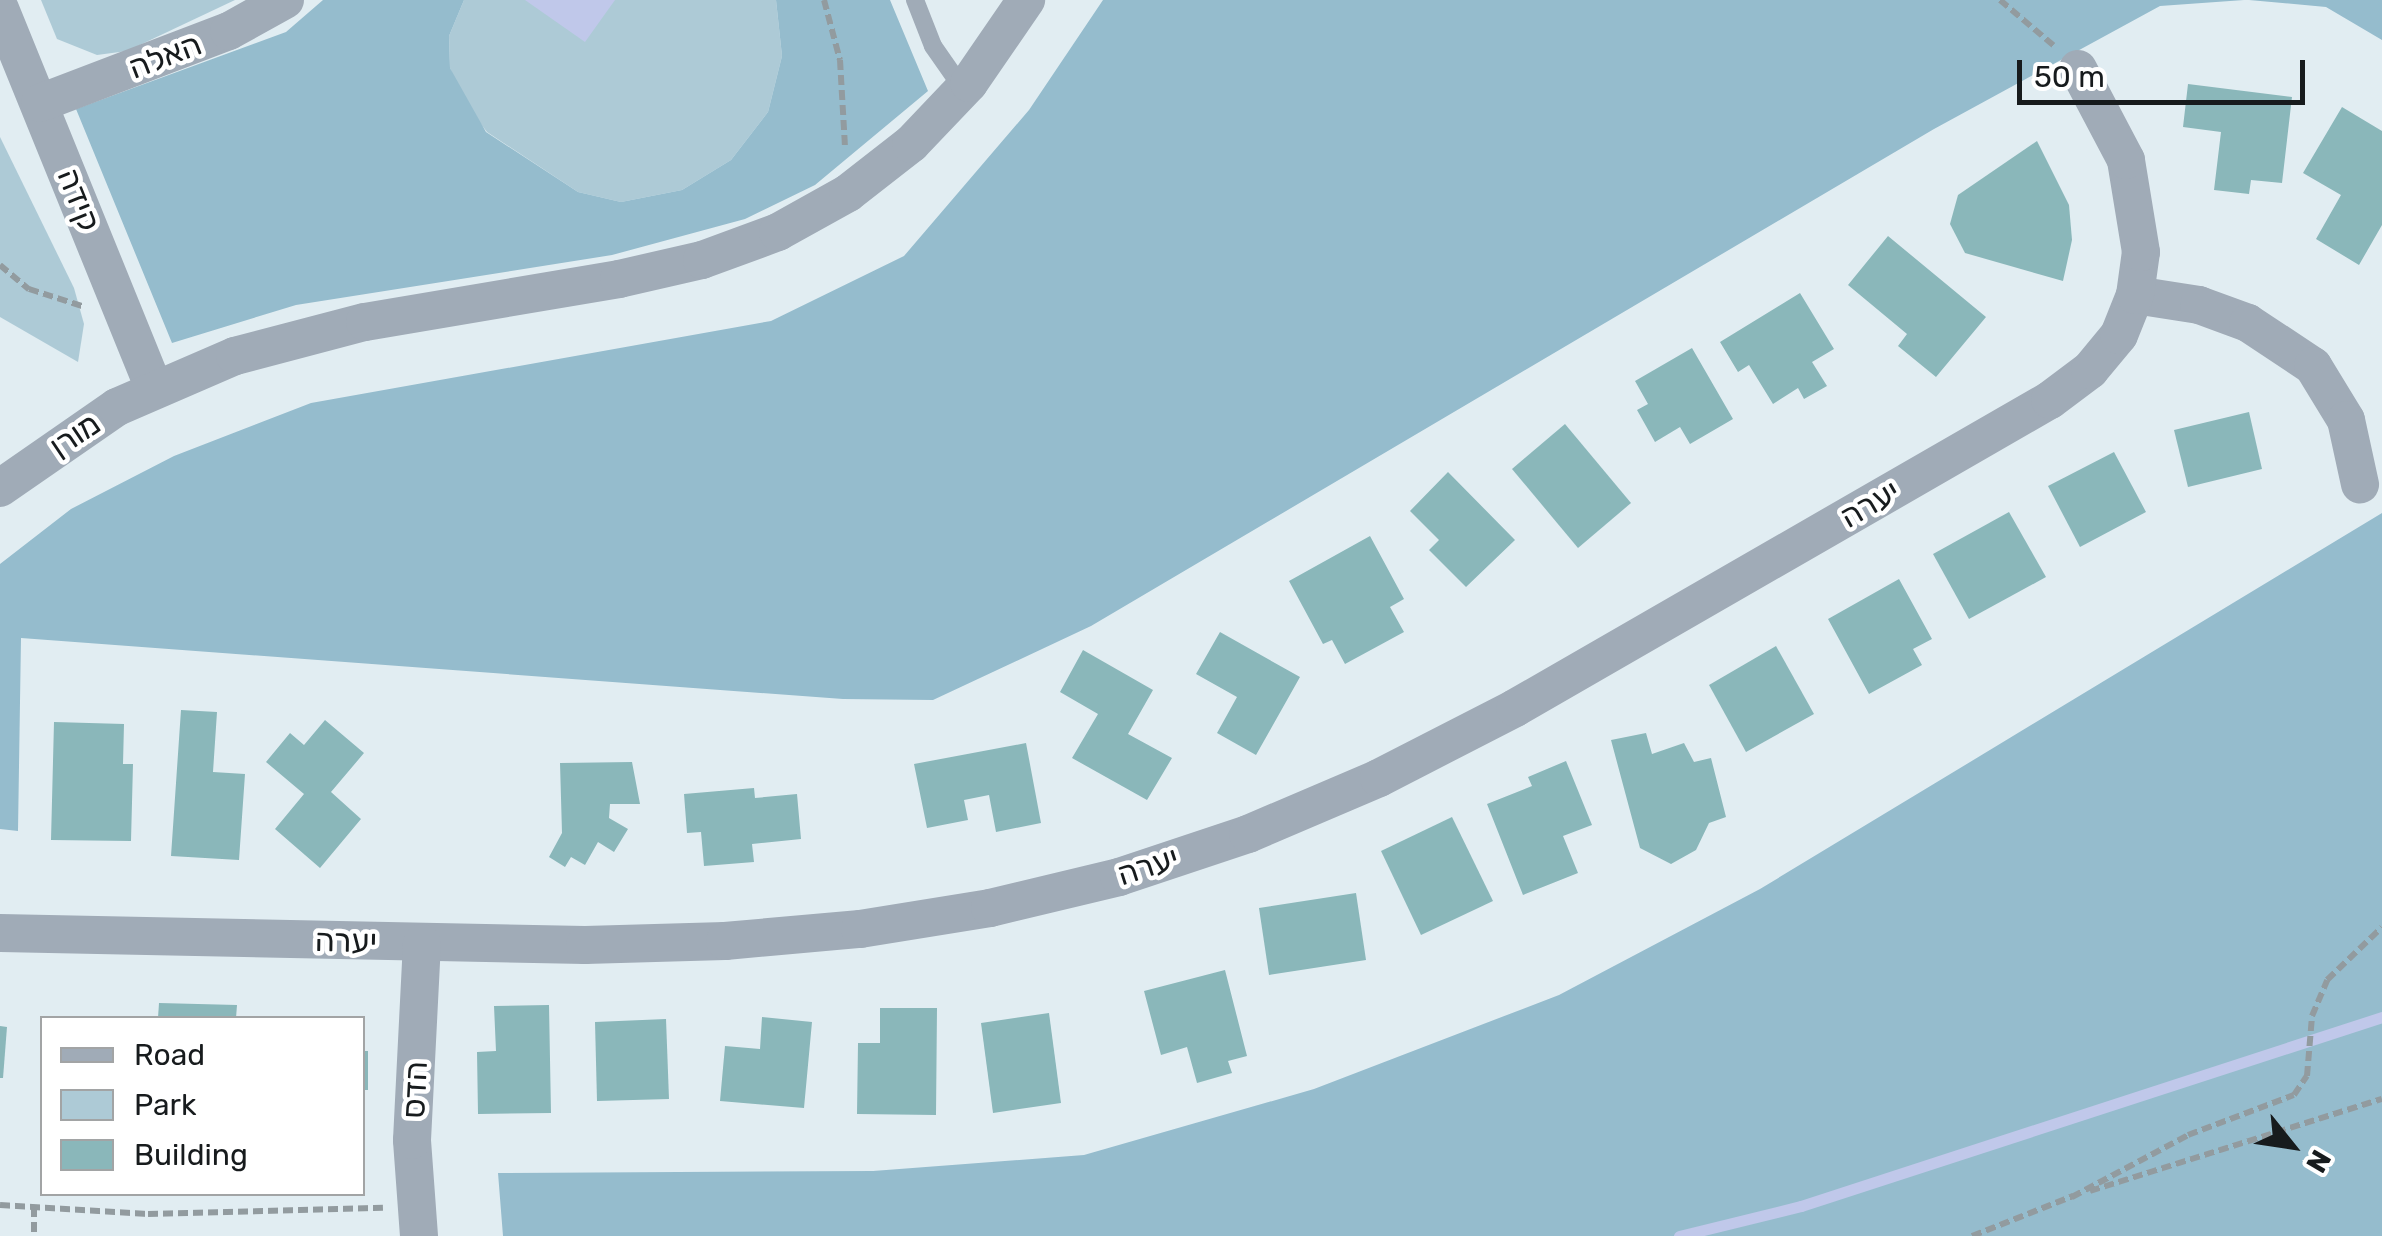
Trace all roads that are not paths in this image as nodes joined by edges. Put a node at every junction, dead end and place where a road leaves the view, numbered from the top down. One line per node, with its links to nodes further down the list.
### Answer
1 (285, 0): 7 (street, האלה)
2 (915, 0): 6 (lane)
3 (1026, 0): 6 (street, מורן)
4 (0, 10): 7 (street, קידה)
5 (2078, 69): 8 (street)
6 (963, 89): 9 (street, מורן)
7 (40, 103): 9 (street, קידה)
8 (2135, 295): 10 (street); 13 (street, יערה)
9 (155, 390): 11 (street, מורן)
10 (2360, 484)
11 (0, 488)
12 (0, 933): 13 (street, יערה)
13 (422, 943): 14 (street, הדס)
14 (418, 1221)

